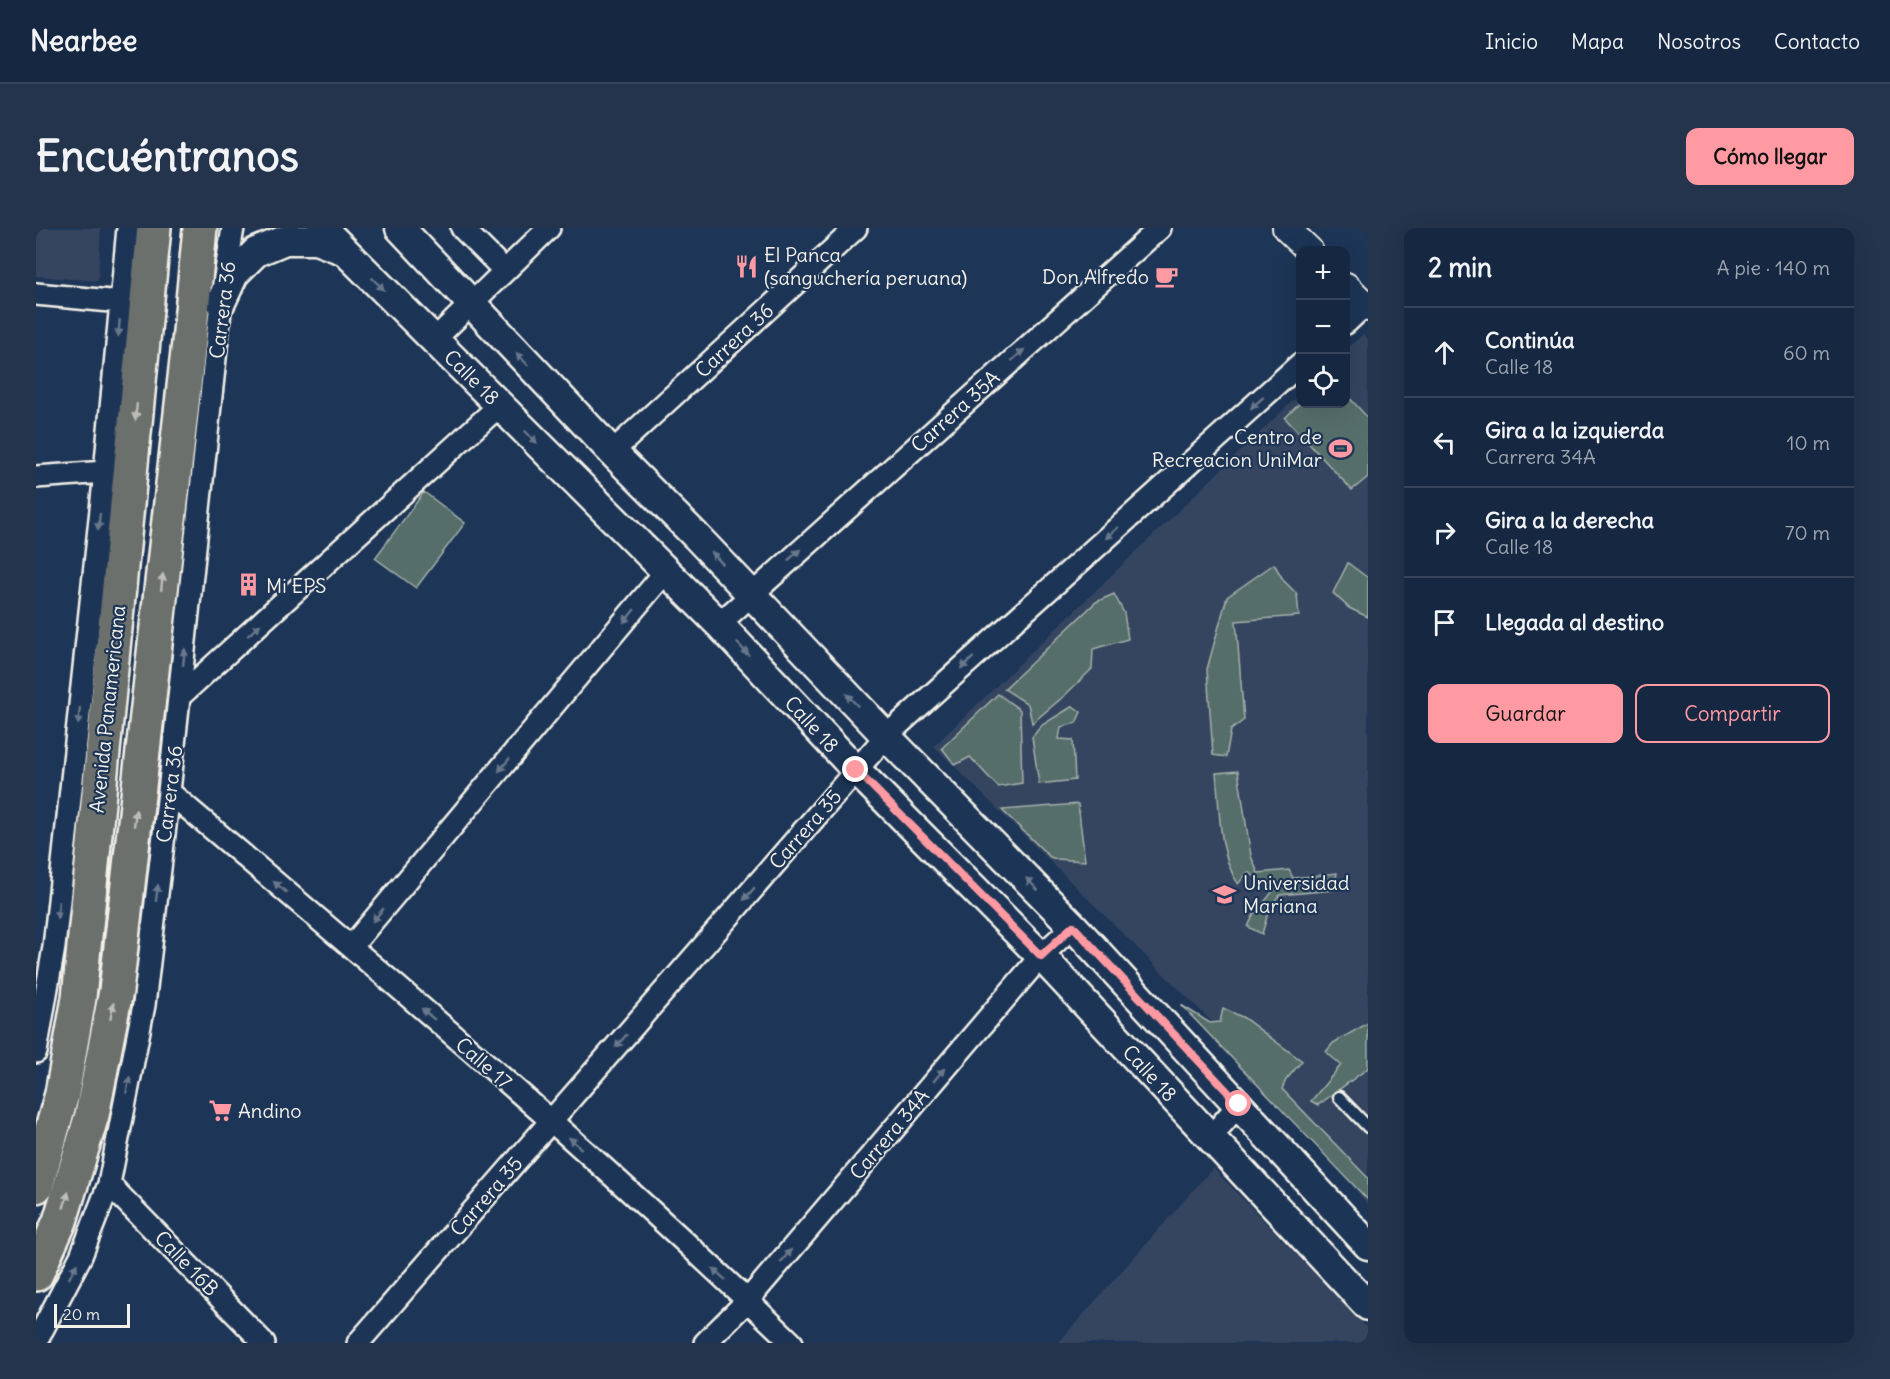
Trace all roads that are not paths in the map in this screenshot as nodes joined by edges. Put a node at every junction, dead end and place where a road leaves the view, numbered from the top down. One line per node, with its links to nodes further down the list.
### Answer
1 (128, 228): 17 (street)
2 (154, 228): 45 (main road, Avenida Panamericana, one-way to 45)
3 (233, 228): 18 (street, Carrera 36)
4 (322, 228): 13 (main road, Calle 18)
5 (400, 228): 19 (main road)
6 (462, 228): 14 (street)
7 (549, 228): 14 (street)
8 (856, 228): 25 (street, Carrera 36)
9 (1160, 228): 29 (street, Carrera 35A, one-way to 9)
10 (1286, 228): 12 (street)
11 (199, 229): 47 (main road, Avenida Panamericana, one-way to 11)
12 (1305, 246)
13 (345, 251): 18 (main road); 22 (main road, Calle 18, one-way to 22)
14 (504, 271): 19 (street)
15 (1350, 290): 20 (street)
16 (36, 294): 17 (street)
17 (121, 302): 26 (street, one-way to 26)
18 (222, 302): 31 (street, Carrera 36, one-way to 18)
19 (470, 304): 22 (street); 25 (main road, one-way to 19)
20 (1367, 307): 21 (street)
21 (1350, 320)
22 (434, 339): 24 (main road, Calle 18)
23 (1296, 368): 32 (street, Carrera 35, one-way to 32)
24 (500, 405): 28 (main road, Calle 18, one-way to 28); 31 (street, one-way to 24)
25 (612, 452): 29 (main road, one-way to 25)
26 (105, 472): 27 (street); 38 (street, one-way to 38)
27 (36, 477)
28 (666, 571): 30 (main road, Calle 18); 36 (street, one-way to 36)
29 (751, 594): 30 (street, Carrera 35A); 32 (main road, one-way to 29)
30 (719, 624): 33 (main road, Calle 18, one-way to 33)
31 (179, 697): 34 (street, Carrera 36)
32 (886, 736): 33 (street, Carrera 35); 35 (main road, one-way to 32)
33 (856, 770): 37 (main road, Calle 18); 41 (street, Carrera 35, one-way to 41)
34 (169, 792): 36 (street, Calle 17, one-way to 34); 44 (street, Carrera 36, one-way to 34)
35 (1073, 926): 37 (street, Carrera 34A); 40 (main road)
36 (351, 947): 41 (street, Calle 17, one-way to 36)
37 (1041, 956): 43 (main road, Calle 18); 48 (street, Carrera 34A, one-way to 37)
38 (36, 1052)
39 (1339, 1097): 42 (lane)
40 (1239, 1104): 43 (street); 46 (main road)
41 (551, 1121): 48 (street, Calle 17, one-way to 41); 52 (street, Carrera 35)
42 (1368, 1127)
43 (1210, 1138): 49 (main road, Calle 18)
44 (109, 1184): 50 (street, Carrera 36, one-way to 44); 51 (street, Calle 16B)
45 (36, 1186)
46 (1368, 1245)
47 (36, 1274)
48 (748, 1300): 53 (street, Carrera 34A); 54 (street, Calle 17)
49 (1368, 1306)
50 (36, 1341)
51 (264, 1343)
52 (358, 1343)
53 (705, 1343)
54 (792, 1343)

